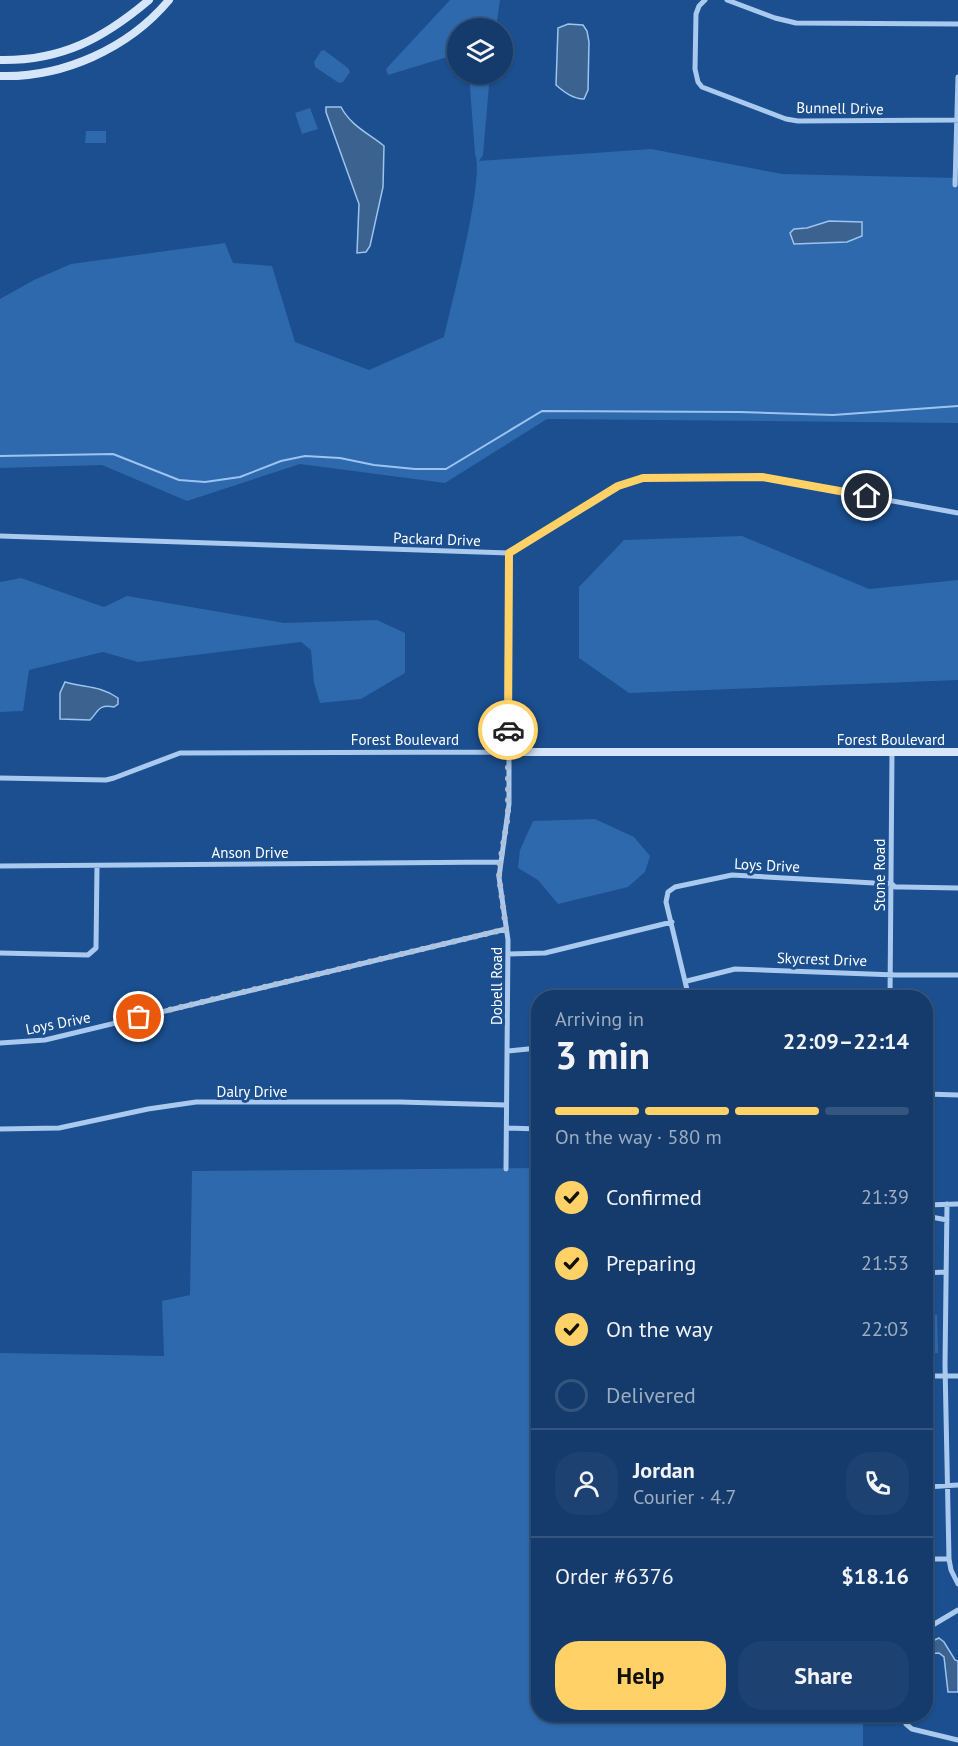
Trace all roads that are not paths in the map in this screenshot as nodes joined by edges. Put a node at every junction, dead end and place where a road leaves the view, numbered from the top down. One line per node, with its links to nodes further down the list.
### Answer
1 (149, 0): 7 (street)
2 (169, 0): 9 (street)
3 (705, 0): 11 (street, Bunnell Drive)
4 (727, 0): 5 (street)
5 (958, 24)
6 (0, 60): 7 (street)
7 (12, 60): 9 (street)
8 (0, 76): 9 (street)
9 (13, 76)
10 (958, 77): 11 (street)
11 (958, 120): 12 (street)
12 (955, 185)
13 (958, 513): 15 (street)
14 (0, 536): 15 (street, Packard Drive)
15 (509, 553): 16 (street, Dobell Road)
16 (508, 752): 17 (street, Forest Boulevard); 19 (street, Forest Boulevard); 20 (street, Dobell Road)
17 (892, 752): 18 (street, Forest Boulevard); 23 (street, Stone Road)
18 (958, 752)
19 (0, 778)
20 (500, 862): 22 (street, Anson Drive); 26 (street, Dobell Road)
21 (0, 866): 22 (street, Anson Drive)
22 (97, 866): 27 (street)
23 (891, 884): 24 (street, Loys Drive); 25 (street, Loys Drive); 29 (street, Stone Road)
24 (958, 888)
25 (672, 922): 28 (street); 31 (street)
26 (506, 929): 28 (street, Dobell Road); 34 (street, Loys Drive)
27 (0, 953)
28 (508, 954): 36 (street, Dobell Road)
29 (890, 973): 30 (street, Skycrest Drive); 31 (street, Skycrest Drive); 33 (street, Stone Road)
30 (958, 975)
31 (687, 981): 32 (street)
32 (688, 990)
33 (890, 990)
34 (0, 1043)
35 (531, 1049): 36 (street)
36 (508, 1051): 39 (street, Dobell Road)
37 (933, 1094): 38 (street)
38 (958, 1095)
39 (506, 1105): 40 (street, Dobell Road); 41 (street, Dalry Drive)
40 (507, 1128): 42 (street); 43 (street, Dobell Road)
41 (0, 1129)
42 (531, 1129)
43 (506, 1169)
44 (947, 1204): 45 (street); 46 (street); 48 (street)
45 (958, 1204)
46 (933, 1205)
47 (933, 1217): 48 (street)
48 (947, 1220): 49 (street)
49 (945, 1272): 50 (street); 52 (street)
50 (933, 1273)
51 (933, 1376): 52 (street)
52 (945, 1376): 53 (street); 56 (street)
53 (958, 1376)
54 (958, 1485): 56 (street)
55 (933, 1486): 56 (street)
56 (948, 1486): 58 (street)
57 (933, 1559): 58 (street)
58 (949, 1559): 59 (street)
59 (958, 1584)
60 (958, 1610): 61 (street)
61 (933, 1625)
62 (905, 1722): 63 (street)
63 (958, 1740)

